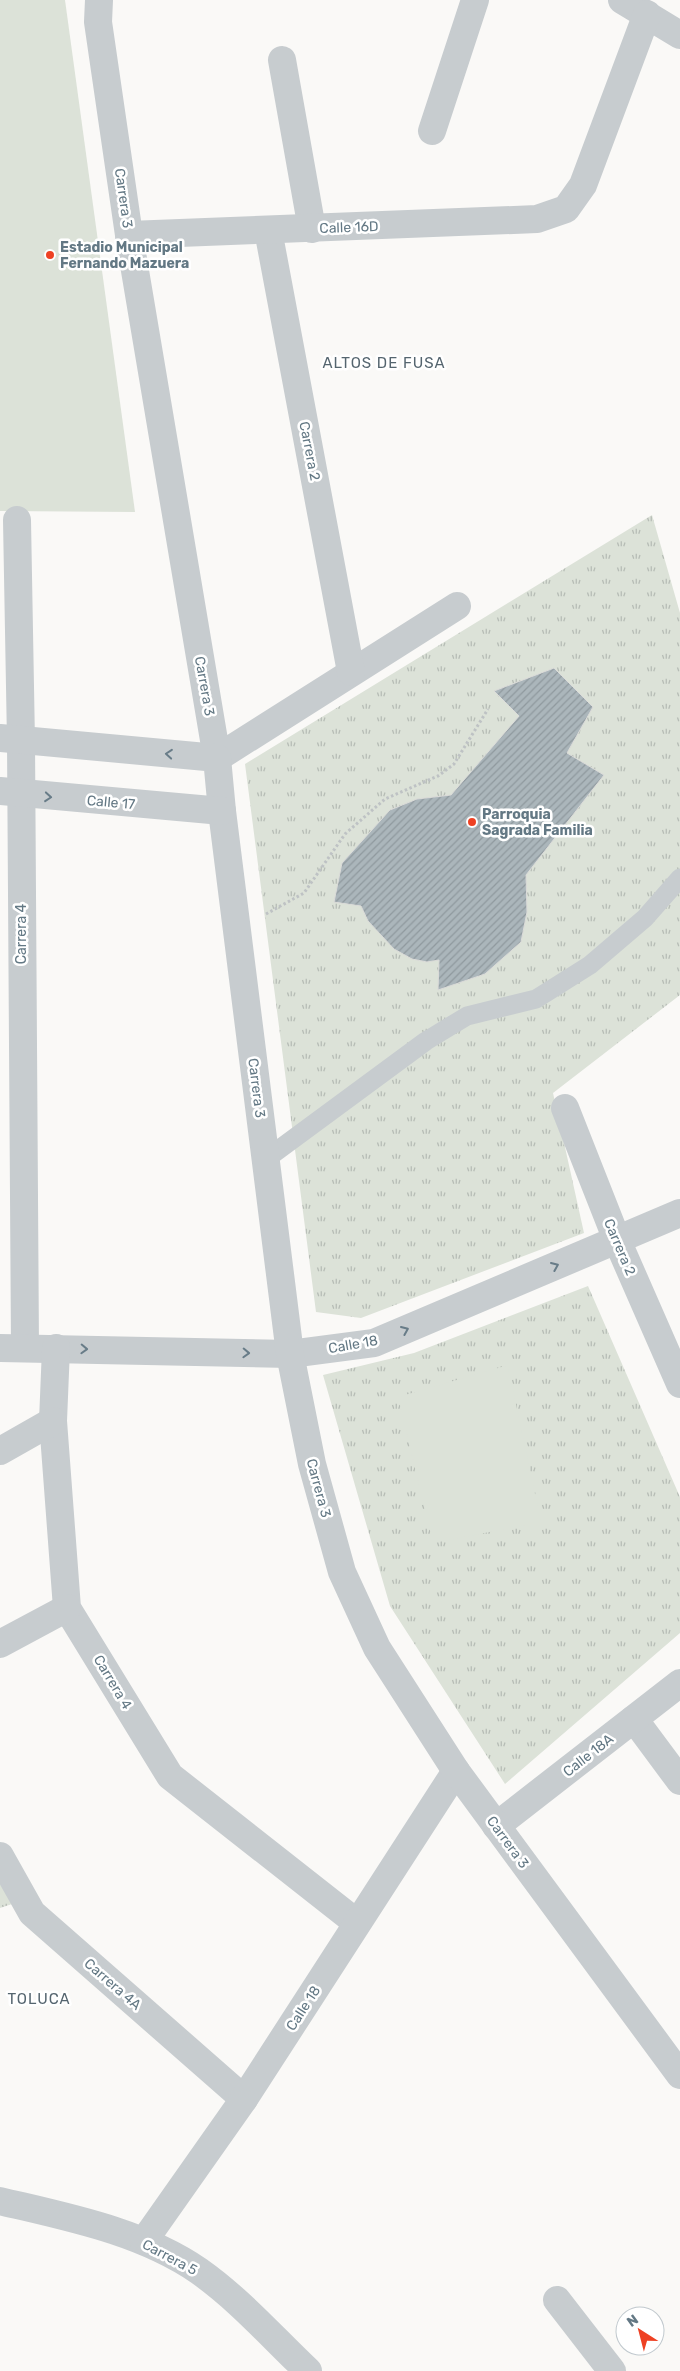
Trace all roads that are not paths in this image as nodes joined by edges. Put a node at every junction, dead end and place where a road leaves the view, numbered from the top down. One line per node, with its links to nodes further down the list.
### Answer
1 (99, 0): 10 (street, Carrera 3)
2 (475, 0): 7 (street)
3 (622, 0): 4 (street)
4 (647, 14): 5 (street); 8 (street, Calle 16D)
5 (680, 36)
6 (282, 60): 8 (street)
7 (432, 130)
8 (312, 229): 9 (street, Calle 16D)
9 (268, 230): 10 (street, Calle 16D); 13 (street, Carrera 2)
10 (129, 235): 15 (street, Carrera 3)
11 (17, 520): 14 (street, Carrera 4)
12 (457, 606): 13 (street)
13 (351, 672): 15 (street)
14 (11, 740): 15 (street, one-way to 14); 16 (street, Carrera 4)
15 (217, 758): 17 (street, Carrera 3)
16 (10, 793): 17 (street, Calle 17, one-way to 17); 23 (street, Carrera 4)
17 (222, 811): 20 (street, Carrera 3)
18 (680, 878): 20 (lane)
19 (565, 1108): 22 (street, Carrera 2)
20 (266, 1159): 25 (street, Carrera 3)
21 (680, 1213): 22 (street, Calle 18)
22 (617, 1240): 25 (street, Calle 18, one-way to 22); 26 (street, Carrera 2)
23 (12, 1348): 24 (street, Calle 18)
24 (56, 1348): 25 (street, Calle 18, one-way to 25); 27 (street, Carrera 4)
25 (290, 1354): 33 (street, Carrera 3)
26 (680, 1384)
27 (53, 1421): 28 (street); 29 (street, Carrera 4)
28 (0, 1451)
29 (67, 1608): 30 (street); 37 (street, Carrera 4)
30 (0, 1644)
31 (680, 1683): 32 (street, Calle 18A)
32 (634, 1719): 34 (street); 35 (street, Calle 18A)
33 (456, 1771): 35 (street, Carrera 3); 37 (street, Calle 18)
34 (680, 1781)
35 (496, 1826): 38 (street, Carrera 3)
36 (0, 1856): 39 (street, Carrera 4A)
37 (357, 1924): 39 (street, Calle 18)
38 (680, 2075)
39 (244, 2098): 41 (street, Calle 18)
40 (0, 2201): 41 (street, Carrera 5)
41 (144, 2241): 43 (street, Carrera 5)
42 (557, 2300): 44 (street)
43 (307, 2370)
44 (612, 2371)

